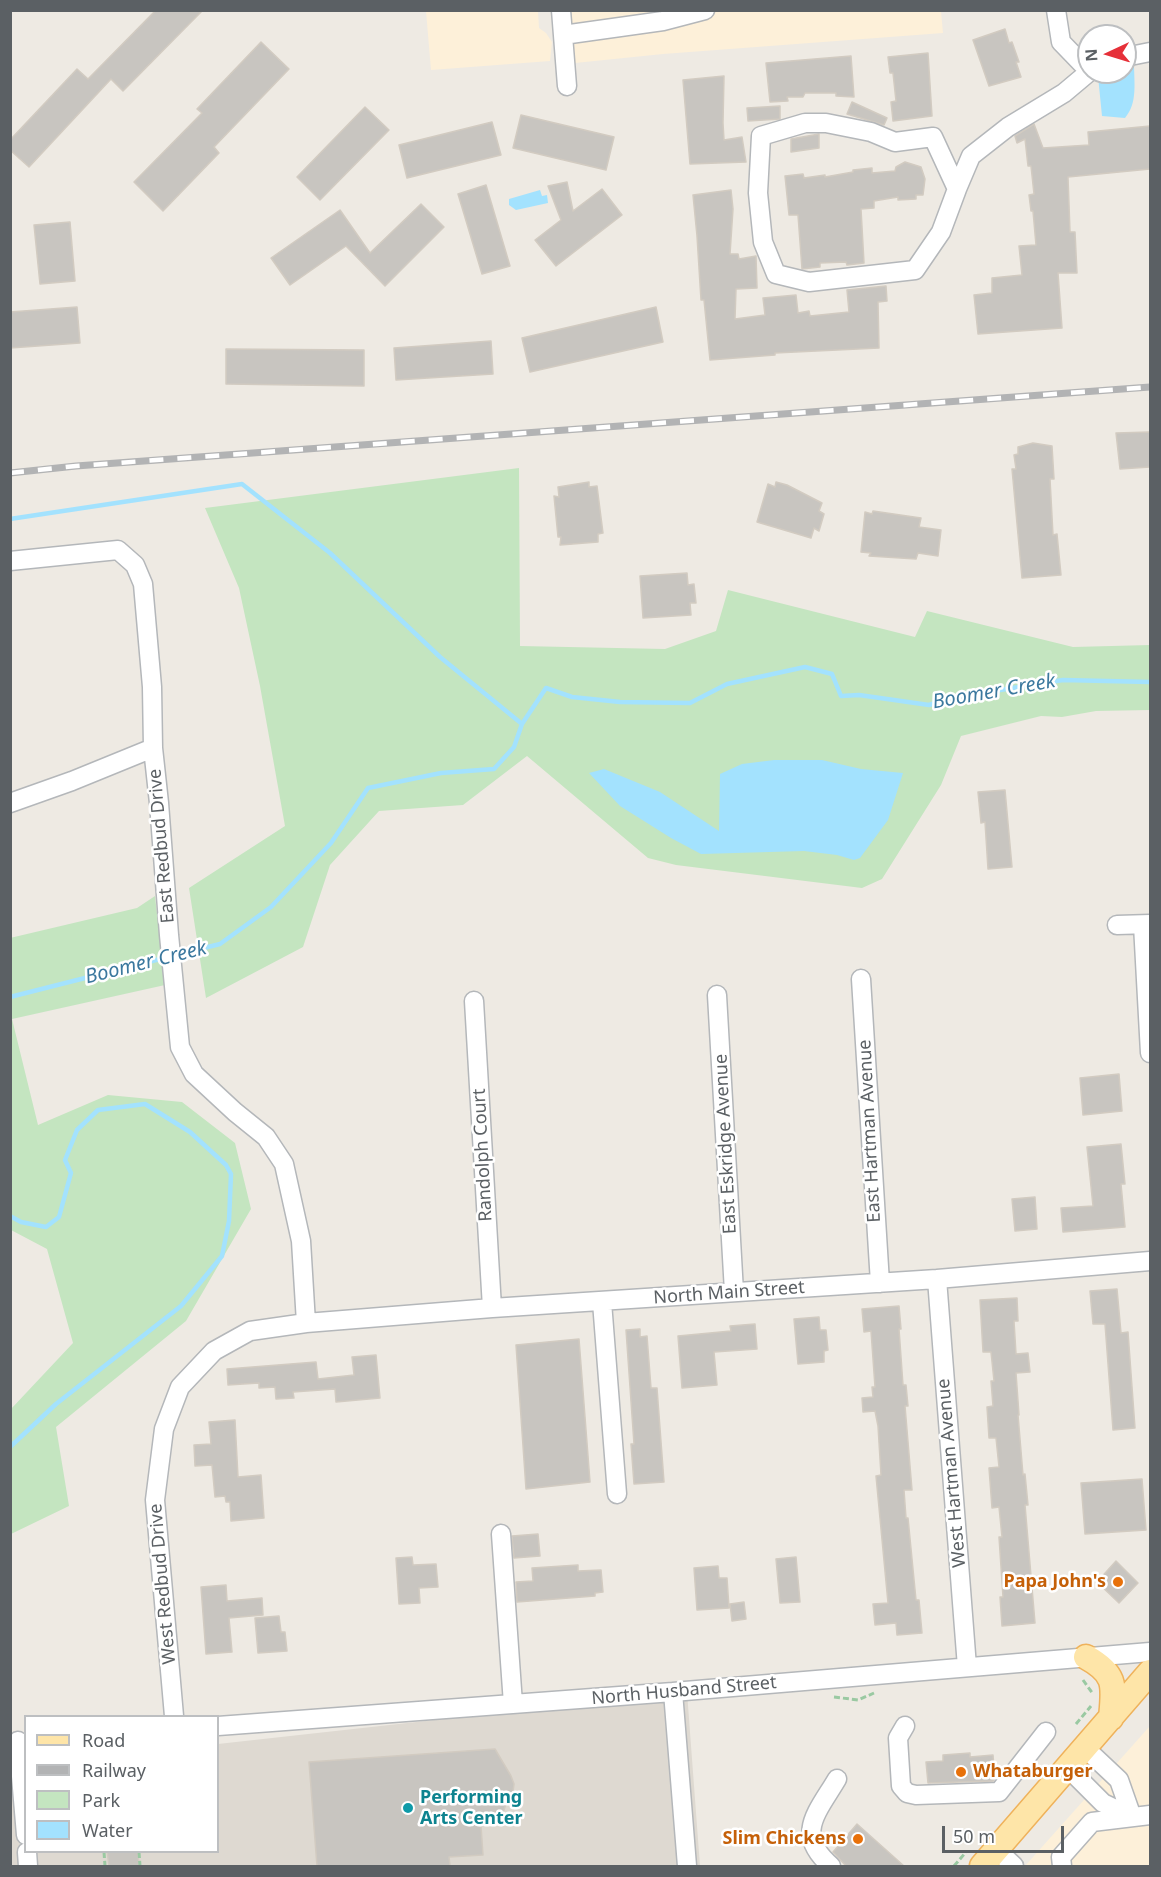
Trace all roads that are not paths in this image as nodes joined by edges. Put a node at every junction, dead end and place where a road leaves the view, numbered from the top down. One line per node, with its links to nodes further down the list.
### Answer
1 (561, 10): 4 (street)
2 (705, 10): 4 (street)
3 (1056, 10): 5 (street)
4 (563, 35): 7 (street)
5 (1077, 59)
6 (1077, 82): 8 (street)
7 (567, 86)
8 (957, 189): 8 (street)
9 (10, 561): 10 (street, East Redbud Drive)
10 (153, 748): 11 (street); 24 (street, East Redbud Drive)
11 (10, 803)
12 (1147, 924): 13 (street); 17 (street)
13 (1117, 925)
14 (861, 979): 20 (street, East Hartman Avenue)
15 (717, 995): 21 (street, East Eskridge Avenue)
16 (474, 1001): 23 (street, Randolph Court)
17 (1150, 1053)
18 (1150, 1261): 19 (street, North Main Street)
19 (937, 1280): 20 (street, North Main Street); 29 (street, West Hartman Avenue)
20 (879, 1283): 21 (street, North Main Street)
21 (734, 1292): 22 (street, North Main Street)
22 (602, 1302): 23 (street, North Main Street); 25 (street)
23 (492, 1308): 24 (street, North Main Street)
24 (306, 1323): 33 (street, West Redbud Drive)
25 (617, 1494)
26 (501, 1534): 32 (street)
27 (1150, 1652): 28 (street, North Husband Street)
28 (1082, 1665): 29 (street, North Husband Street); 34 (main road)
29 (968, 1667): 31 (street, North Husband Street)
30 (1150, 1672): 34 (main road)
31 (674, 1692): 32 (street, North Husband Street); 46 (street)
32 (513, 1704): 35 (street, North Husband Street)
33 (174, 1715)
34 (1111, 1718): 39 (main road)
35 (219, 1726)
36 (905, 1726): 37 (street)
37 (1046, 1732)
38 (18, 1741): 42 (street)
39 (1085, 1748): 40 (main road); 44 (street)
40 (1068, 1768): 44 (street); 45 (main road)
41 (837, 1779): 47 (street)
42 (24, 1812)
43 (1150, 1815): 44 (street)
44 (1132, 1817): 49 (street)
45 (982, 1855): 48 (street)
46 (687, 1866)
47 (831, 1866)
48 (1014, 1866)
49 (1062, 1866)

